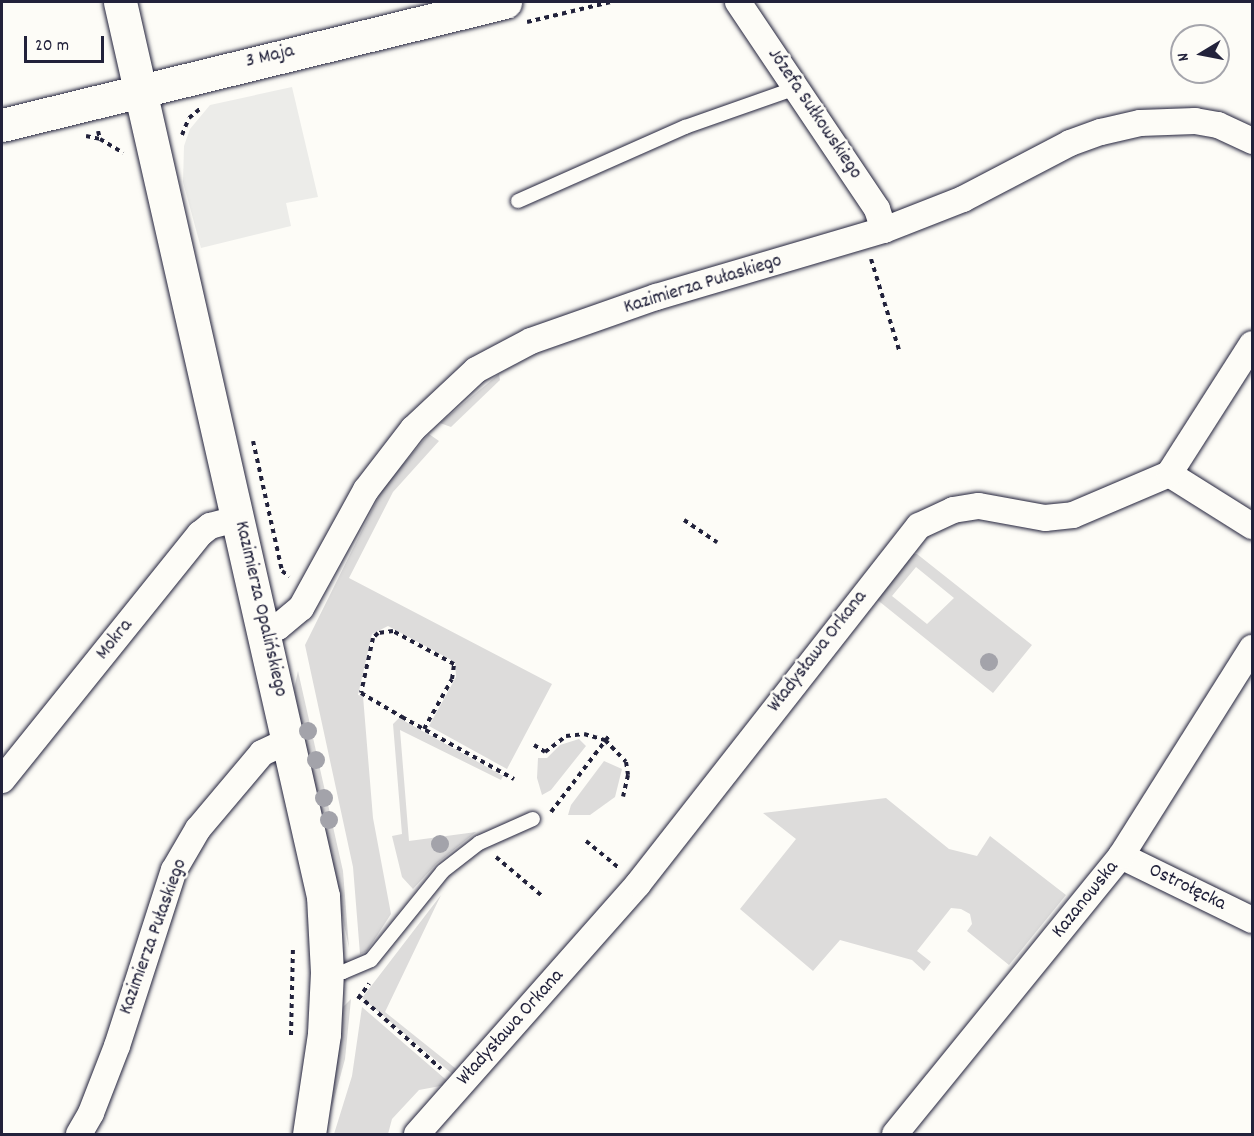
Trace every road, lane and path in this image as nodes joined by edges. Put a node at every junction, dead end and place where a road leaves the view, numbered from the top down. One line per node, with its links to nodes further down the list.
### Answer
1 (120, 2): 6 (street, Kazimierza Opalińskiego)
2 (611, 2): 4 (path)
3 (738, 2): 5 (street, Józefa Sułkowskiego)
4 (514, 12): 6 (street, 3 Maja)
5 (796, 88): 11 (lane); 12 (street, Józefa Sułkowskiego)
6 (139, 89): 8 (street, 3 Maja); 17 (street, Kazimierza Opalińskiego)
7 (210, 103): 10 (path)
8 (2, 125)
9 (1252, 141): 12 (street, Kazimierza Pułaskiego)
10 (179, 146)
11 (518, 201)
12 (873, 233): 14 (path); 22 (street, Kazimierza Pułaskiego)
13 (1252, 344): 16 (street)
14 (900, 353)
15 (252, 438): 21 (path)
16 (1169, 474): 19 (street); 45 (street, Władysława Orkana)
17 (240, 518): 22 (street, Kazimierza Opalińskiego); 29 (street, Mokra)
18 (684, 520): 20 (path)
19 (1252, 526)
20 (717, 542)
21 (296, 578)
22 (265, 630): 26 (street, Kazimierza Opalińskiego)
23 (1252, 648): 36 (street, Kazanowska)
24 (424, 729): 24 (path); 28 (path)
25 (607, 738): 27 (path); 30 (path); 31 (path)
26 (290, 740): 40 (street, Kazimierza Opalińskiego); 46 (street, Kazimierza Pułaskiego)
27 (534, 745)
28 (514, 779)
29 (2, 780)
30 (623, 796)
31 (552, 809)
32 (532, 819): 40 (lane)
33 (586, 841): 35 (path)
34 (487, 850): 37 (path)
35 (602, 854)
36 (1121, 856): 38 (street, Ostrołęcka); 50 (street, Kazanowska)
37 (542, 896)
38 (1252, 920)
39 (293, 941): 44 (path)
40 (327, 972): 47 (street, Kazimierza Opalińskiego)
41 (375, 976): 42 (path)
42 (358, 999): 43 (path); 45 (path)
43 (357, 1006)
44 (291, 1043)
45 (454, 1092): 48 (street, Władysława Orkana); 49 (street, Władysława Orkana)
46 (79, 1134)
47 (309, 1134)
48 (410, 1134)
49 (417, 1134)
50 (895, 1134)

